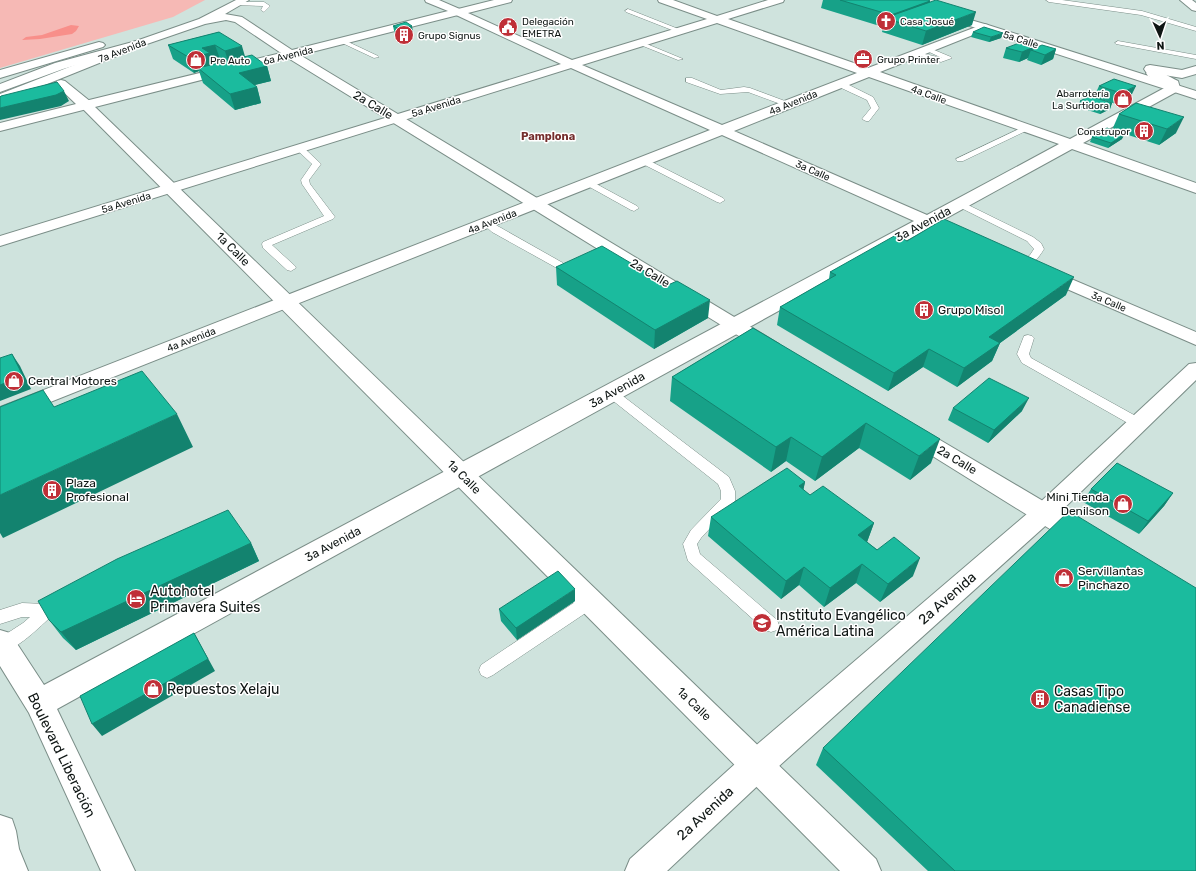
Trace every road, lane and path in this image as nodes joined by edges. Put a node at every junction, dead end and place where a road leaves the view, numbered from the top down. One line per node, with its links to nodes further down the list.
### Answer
1 (221, 0): 27 (main road, 7a Avenida)
2 (430, 0): 12 (main road, 3a Calle)
3 (507, 0): 12 (main road, 6a Avenida)
4 (662, 0): 14 (main road, 4a Calle)
5 (780, 0): 14 (main road, 5a Avenida)
6 (890, 0): 13 (main road, 5a Calle)
7 (917, 0): 30 (main road, 5a Calle)
8 (1049, 0): 18 (lane)
9 (241, 2): 10 (lane); 15 (main road, 7a Avenida)
10 (264, 10)
11 (628, 11): 19 (lane)
12 (458, 12): 20 (main road, 6a Avenida); 29 (main road, 3a Calle)
13 (954, 18): 16 (lane); 17 (main road, 5a Calle)
14 (717, 19): 19 (main road, 5a Avenida); 32 (main road, 4a Calle)
15 (203, 21): 21 (main road, 7a Avenida); 24 (main road, 2a Calle)
16 (943, 24)
17 (984, 27): 32 (main road, 4a Avenida); 39 (main road, 5a Calle)
18 (1196, 29)
19 (679, 31): 22 (main road, 5a Avenida)
20 (342, 41): 24 (main road, 6a Avenida); 25 (lane)
21 (140, 43): 40 (main road); 42 (main road, 7a Avenida)
22 (640, 43): 28 (lane); 29 (main road, 5a Avenida)
23 (1118, 43): 26 (lane)
24 (290, 54): 44 (main road, 6a Avenida); 45 (main road, 2a Calle)
25 (376, 57)
26 (1196, 57)
27 (57, 58): 33 (main road, 7a Avenida); 35 (main road)
28 (680, 59)
29 (571, 64): 45 (main road, 5a Avenida); 49 (main road, 3a Calle)
30 (1134, 66): 31 (main road); 39 (main road, 5a Calle)
31 (1196, 70)
32 (869, 72): 38 (main road, 4a Avenida); 48 (main road, 4a Calle)
33 (0, 74)
34 (1196, 77): 39 (main road, 3a Avenida)
35 (0, 79)
36 (689, 80): 43 (lane)
37 (61, 84): 44 (main road, 1a Calle)
38 (840, 84): 43 (main road, 4a Avenida); 46 (lane)
39 (1185, 86): 41 (main road, 5a Calle); 50 (main road, 3a Avenida)
40 (0, 88)
41 (1196, 95)
42 (0, 99)
43 (789, 104): 49 (main road, 4a Avenida)
44 (86, 105): 47 (main road, 6a Avenida); 55 (main road, 1a Calle)
45 (396, 119): 51 (main road, 5a Avenida); 58 (main road, 2a Calle)
46 (866, 119)
47 (0, 127)
48 (1026, 129): 50 (main road, 4a Calle); 52 (lane)
49 (722, 130): 53 (main road, 4a Avenida); 61 (main road, 3a Calle)
50 (1070, 144): 56 (main road, 4a Calle); 59 (main road, 3a Avenida)
51 (300, 149): 55 (main road, 5a Avenida); 68 (lane)
52 (960, 159)
53 (644, 161): 54 (main road, 4a Avenida); 57 (lane)
54 (588, 183): 58 (main road, 4a Avenida); 60 (lane)
55 (171, 188): 64 (main road, 5a Avenida); 69 (main road, 1a Calle)
56 (1196, 188)
57 (720, 200)
58 (536, 204): 62 (main road, 4a Avenida); 70 (main road, 2a Calle)
59 (960, 204): 61 (main road, 3a Avenida); 66 (lane)
60 (634, 208)
61 (928, 222): 63 (main road, 3a Calle); 70 (main road, 3a Avenida)
62 (487, 223): 67 (lane); 69 (main road, 4a Avenida)
63 (948, 231)
64 (0, 241)
65 (1010, 258): 66 (main road, 3a Calle)
66 (1024, 264): 72 (main road, 3a Calle)
67 (559, 265)
68 (291, 268)
69 (286, 302): 76 (main road, 4a Avenida); 79 (main road, 1a Calle)
70 (736, 326): 73 (main road, 2a Calle); 75 (main road, 3a Avenida)
71 (1028, 338): 78 (lane)
72 (1196, 338)
73 (789, 358)
74 (1196, 369): 78 (main road, 2a Avenida)
75 (611, 393): 79 (main road, 3a Avenida); 85 (lane)
76 (0, 414)
77 (896, 423): 80 (main road, 2a Calle)
78 (1138, 423): 80 (main road, 2a Avenida)
79 (462, 475): 83 (main road, 1a Calle); 88 (main road, 3a Avenida)
80 (1044, 513): 81 (main road, 2a Calle); 89 (main road, 2a Avenida)
81 (1097, 545)
82 (74, 597): 84 (lane)
83 (590, 601): 87 (lane); 89 (main road, 1a Calle)
84 (47, 611): 86 (lane); 86 (lane)
85 (771, 625)
86 (1, 635): 88 (main road, Boulevard Liberación)
87 (487, 670)
88 (39, 703): 90 (main road, Boulevard Liberación)
89 (757, 765): 91 (main road, 2a Avenida); 92 (main road, 1a Calle)
90 (118, 871)
91 (642, 871)
92 (864, 871)

